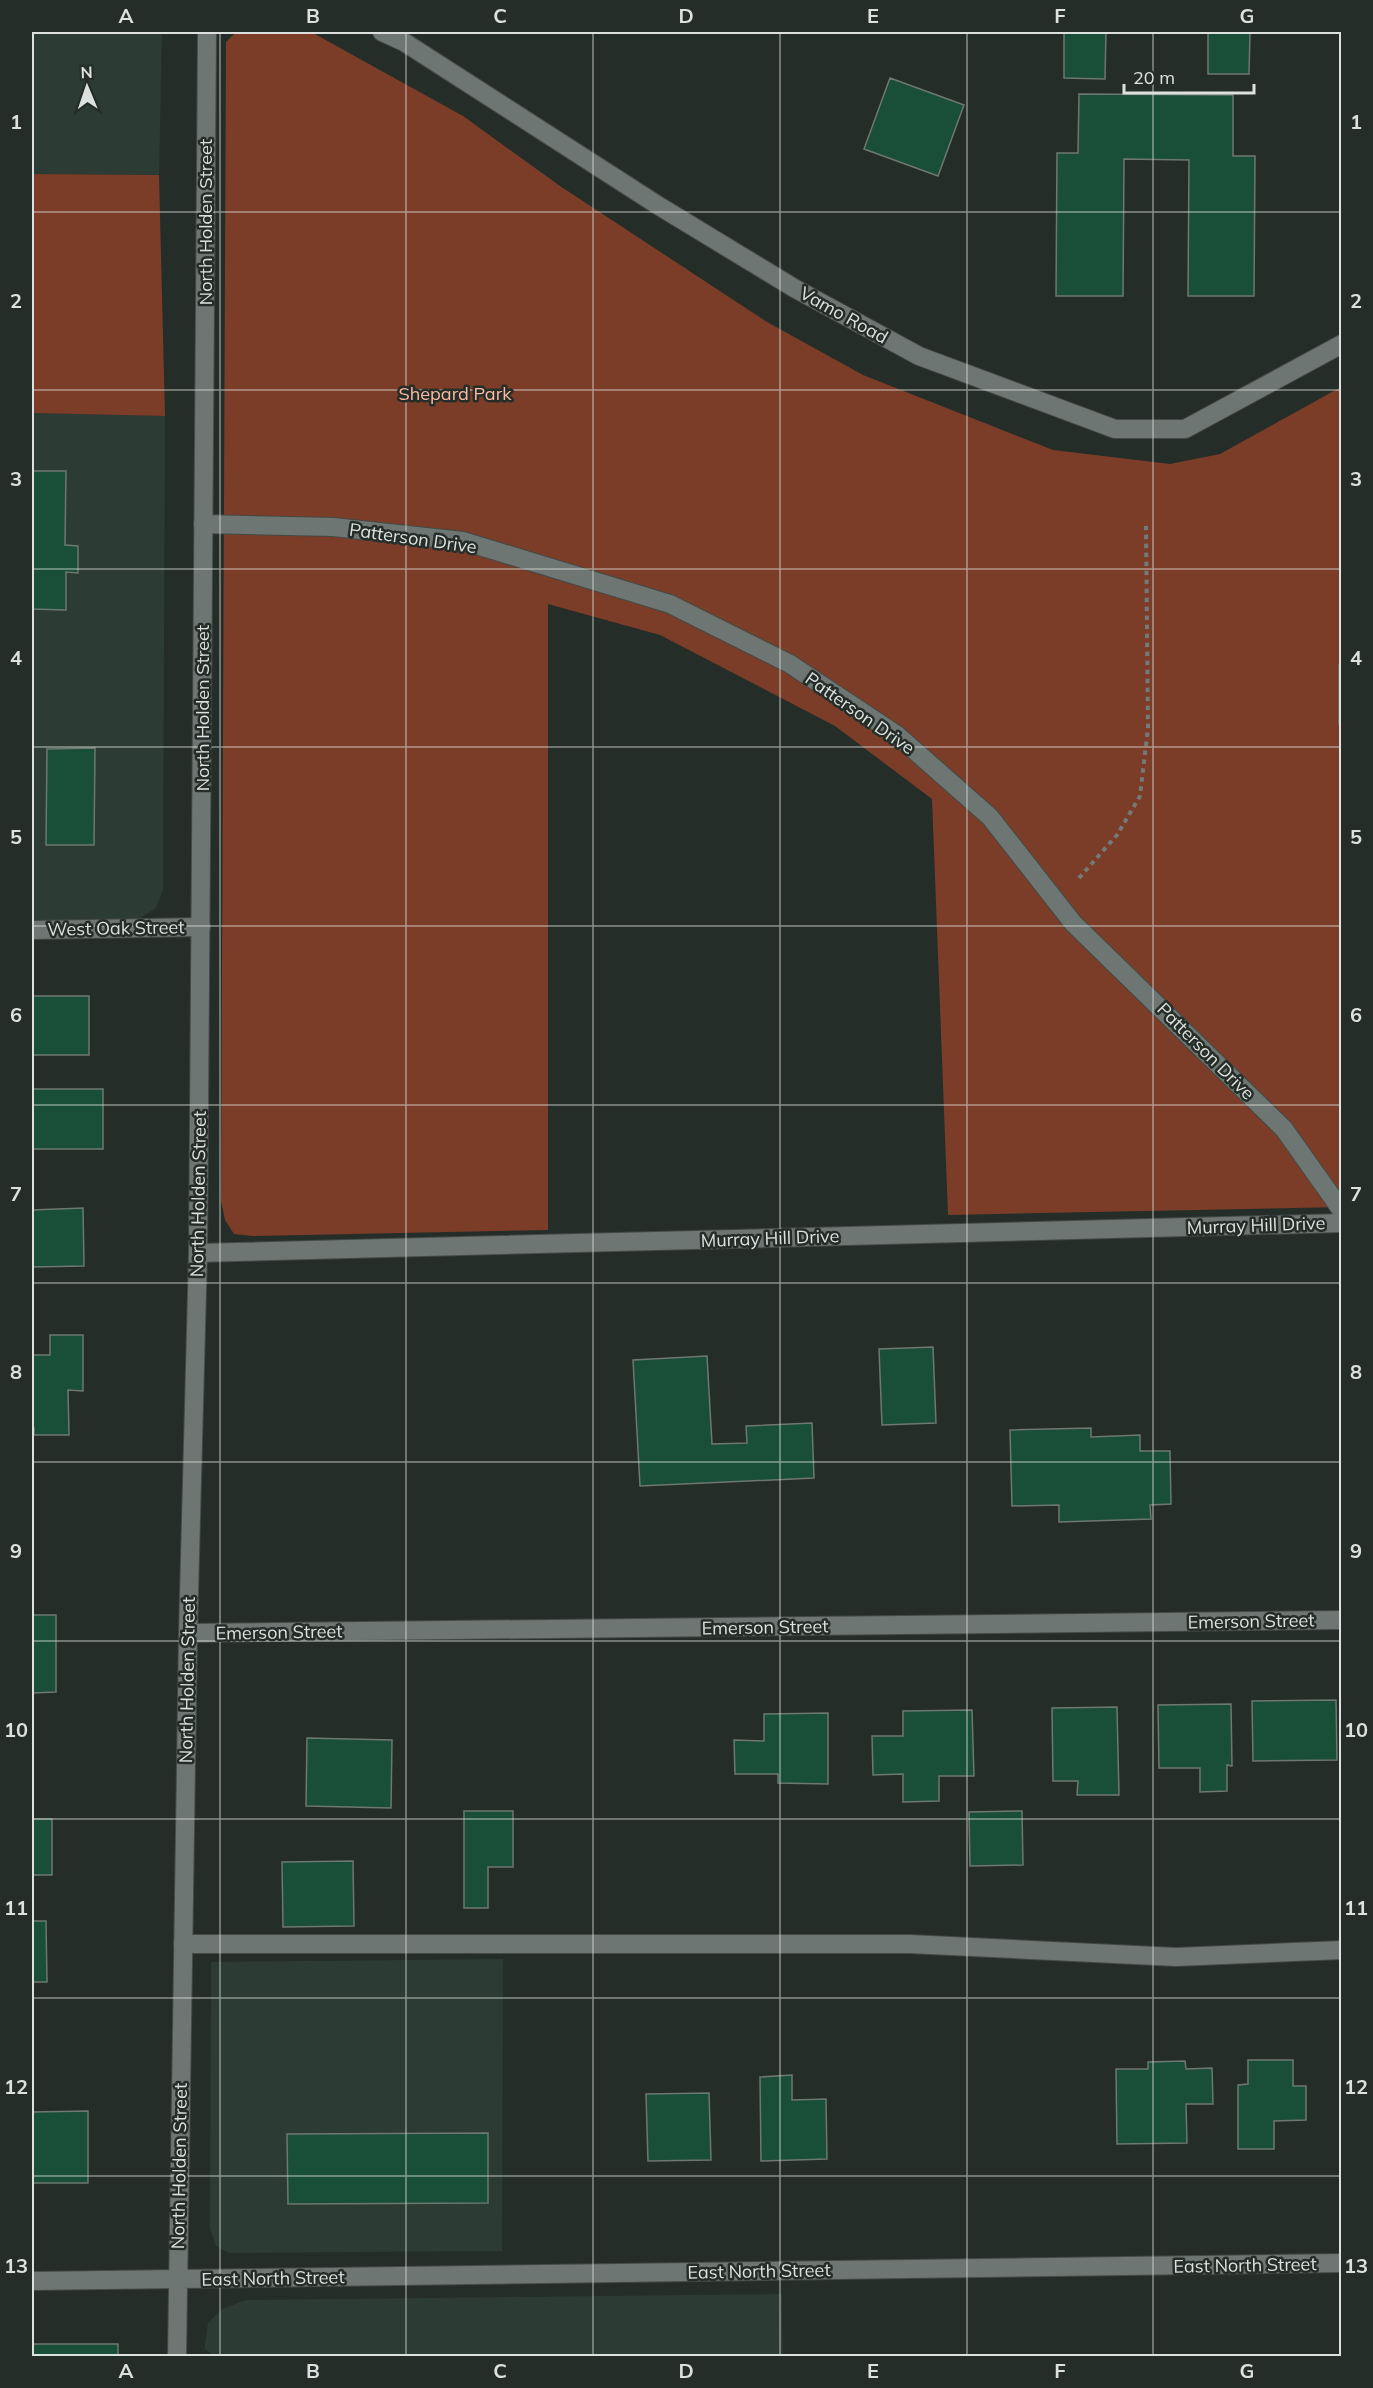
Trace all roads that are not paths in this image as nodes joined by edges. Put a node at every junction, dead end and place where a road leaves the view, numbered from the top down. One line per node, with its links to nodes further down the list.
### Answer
1 (207, 32): 4 (street, North Holden Street)
2 (382, 32): 3 (street, Vamo Road)
3 (1341, 344)
4 (203, 524): 5 (street, North Holden Street); 7 (street, Patterson Drive)
5 (201, 927): 6 (street, West Oak Street); 9 (street, North Holden Street)
6 (32, 930)
7 (1341, 1211)
8 (1341, 1223): 9 (street, Murray Hill Drive)
9 (198, 1253): 11 (street, North Holden Street)
10 (1341, 1620): 11 (street, Emerson Street)
11 (188, 1633): 12 (street, North Holden Street)
12 (183, 1944): 13 (street); 15 (street, North Holden Street)
13 (1341, 1950)
14 (1341, 2263): 15 (street, East North Street)
15 (177, 2279): 16 (street, East North Street); 17 (street, North Holden Street)
16 (32, 2281)
17 (177, 2356)

